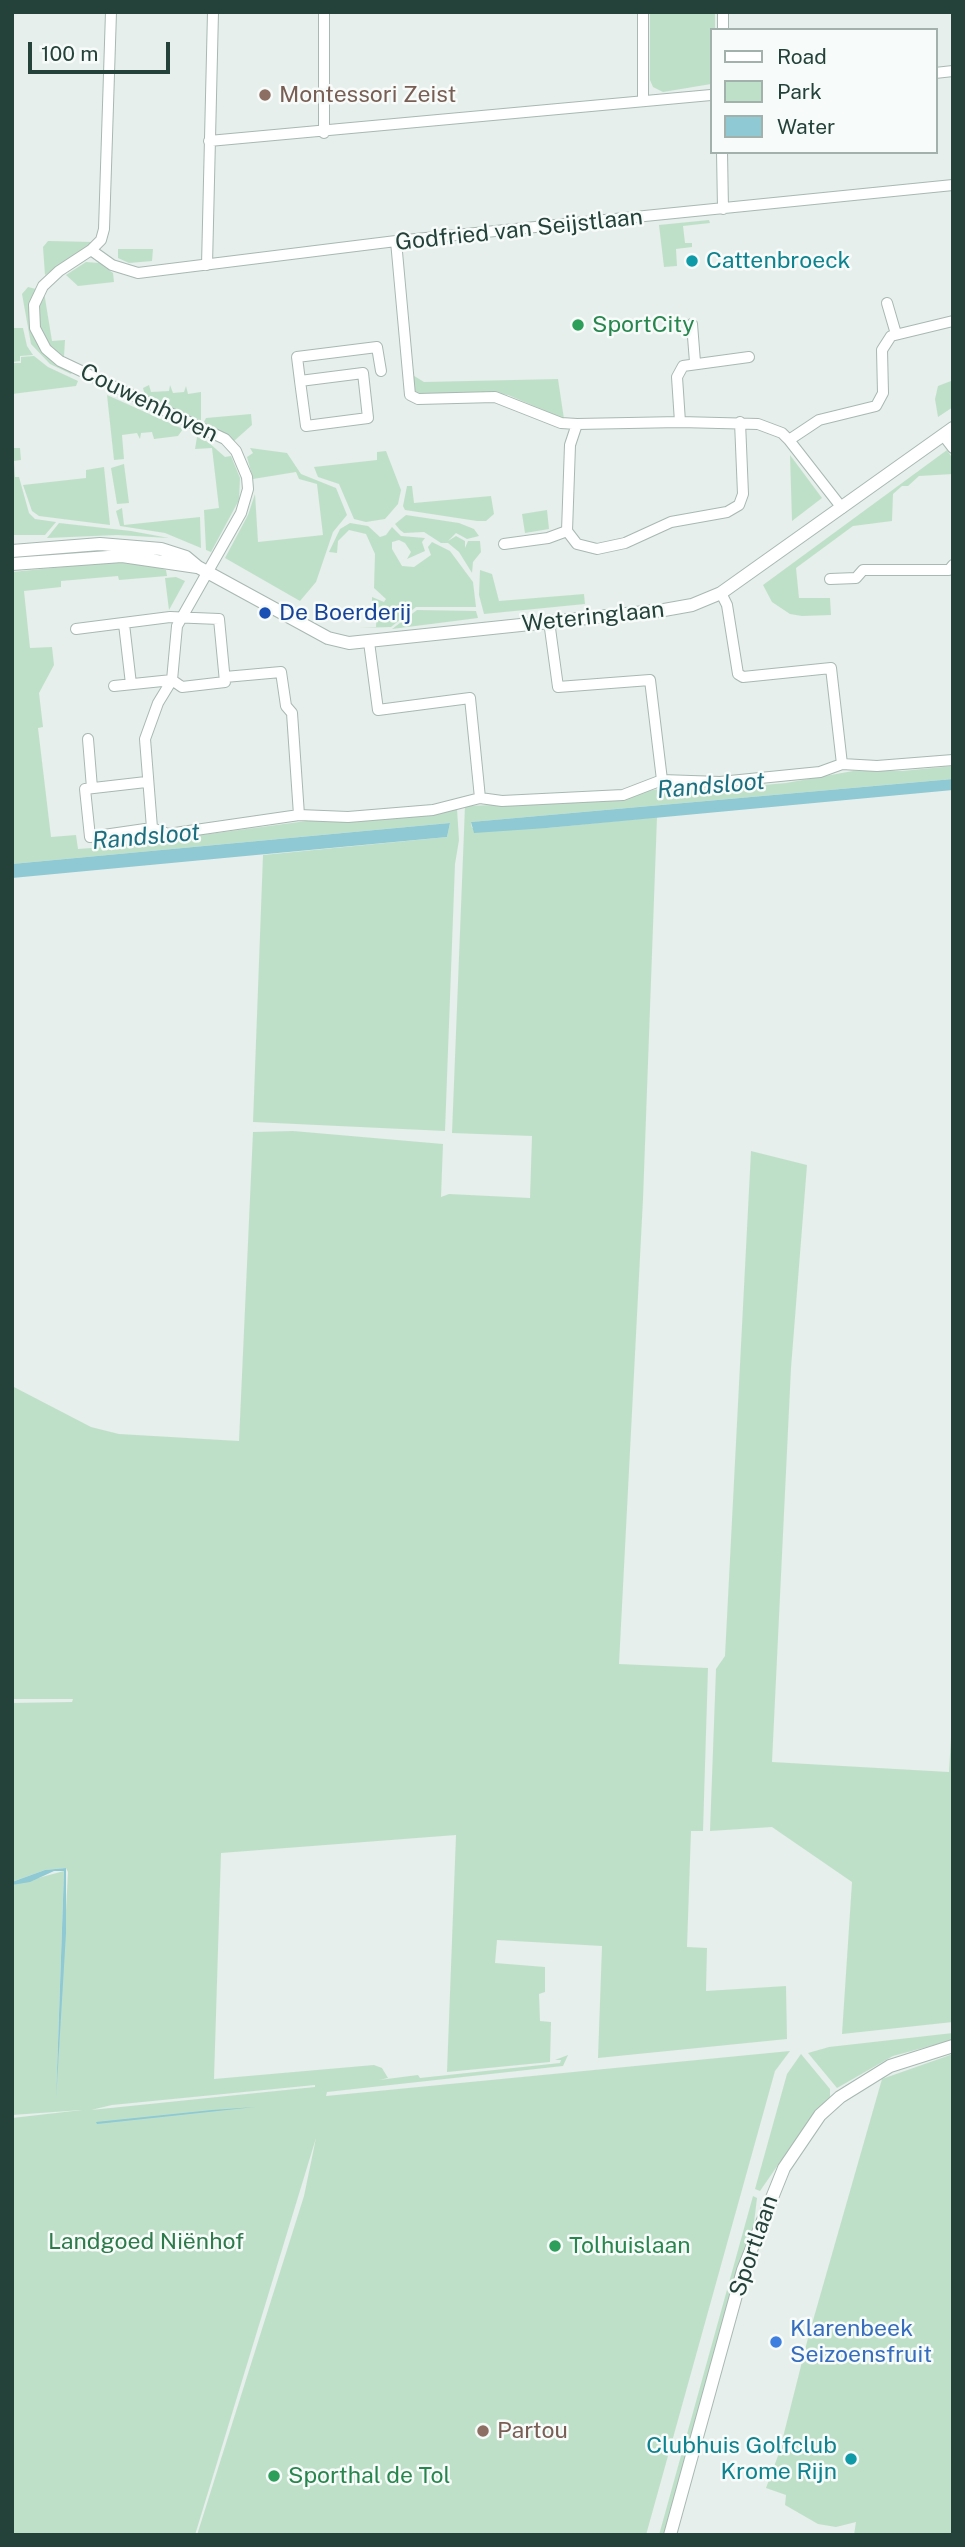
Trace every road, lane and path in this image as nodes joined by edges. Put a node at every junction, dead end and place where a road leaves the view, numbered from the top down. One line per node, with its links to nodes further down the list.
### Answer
1 (110, 12): 13 (street)
2 (213, 12): 8 (street)
3 (324, 12): 7 (street)
4 (643, 12): 6 (street)
5 (710, 95): 6 (street)
6 (643, 100): 7 (street)
7 (324, 132): 8 (street)
8 (209, 141): 14 (street)
9 (722, 154): 11 (street)
10 (953, 185): 11 (street, Godfried van Seijstlaan)
11 (723, 209): 12 (street, Godfried van Seijstlaan)
12 (396, 241): 14 (street, Godfried van Seijstlaan); 25 (street)
13 (91, 250): 14 (street, Godfried van Seijstlaan); 35 (street, Couwenhoven)
14 (207, 265)
15 (887, 303): 18 (street)
16 (953, 321): 18 (street)
17 (692, 324): 20 (street)
18 (896, 334): 27 (street)
19 (749, 357): 20 (street)
20 (695, 362): 23 (street)
21 (382, 371): 22 (street)
22 (300, 381): 22 (street)
23 (680, 422): 24 (street); 25 (street)
24 (740, 422): 27 (street); 30 (street)
25 (577, 424): 30 (street)
26 (948, 431): 28 (street); 29 (street, Weteringlaan)
27 (789, 440): 29 (street)
28 (953, 448)
29 (842, 508): 37 (street, Weteringlaan)
30 (566, 531): 31 (street)
31 (504, 544)
32 (12, 551): 35 (street, Weteringlaan)
33 (12, 564): 35 (street, Weteringlaan)
34 (953, 565): 36 (street)
35 (202, 570): 38 (street, Couwenhoven); 42 (street, Weteringlaan)
36 (830, 579)
37 (721, 593): 39 (street, Weteringlaan); 49 (street)
38 (181, 618): 40 (street); 43 (street); 44 (street, Couwenhoven)
39 (549, 621): 42 (street, Weteringlaan); 50 (street)
40 (124, 624): 41 (street); 45 (street)
41 (76, 629)
42 (369, 642): 53 (street)
43 (225, 677): 44 (street); 54 (street)
44 (172, 680): 45 (street); 51 (street, Couwenhoven)
45 (131, 684): 46 (street)
46 (114, 686)
47 (88, 739): 52 (street)
48 (953, 760): 49 (street)
49 (842, 764): 50 (street)
50 (662, 780): 53 (street)
51 (146, 782): 52 (street); 55 (street, Couwenhoven)
52 (92, 788): 55 (street)
53 (480, 798): 54 (street)
54 (299, 815): 55 (street)
55 (152, 828)
56 (953, 2046): 57 (street, Sportlaan)
57 (670, 2535)

